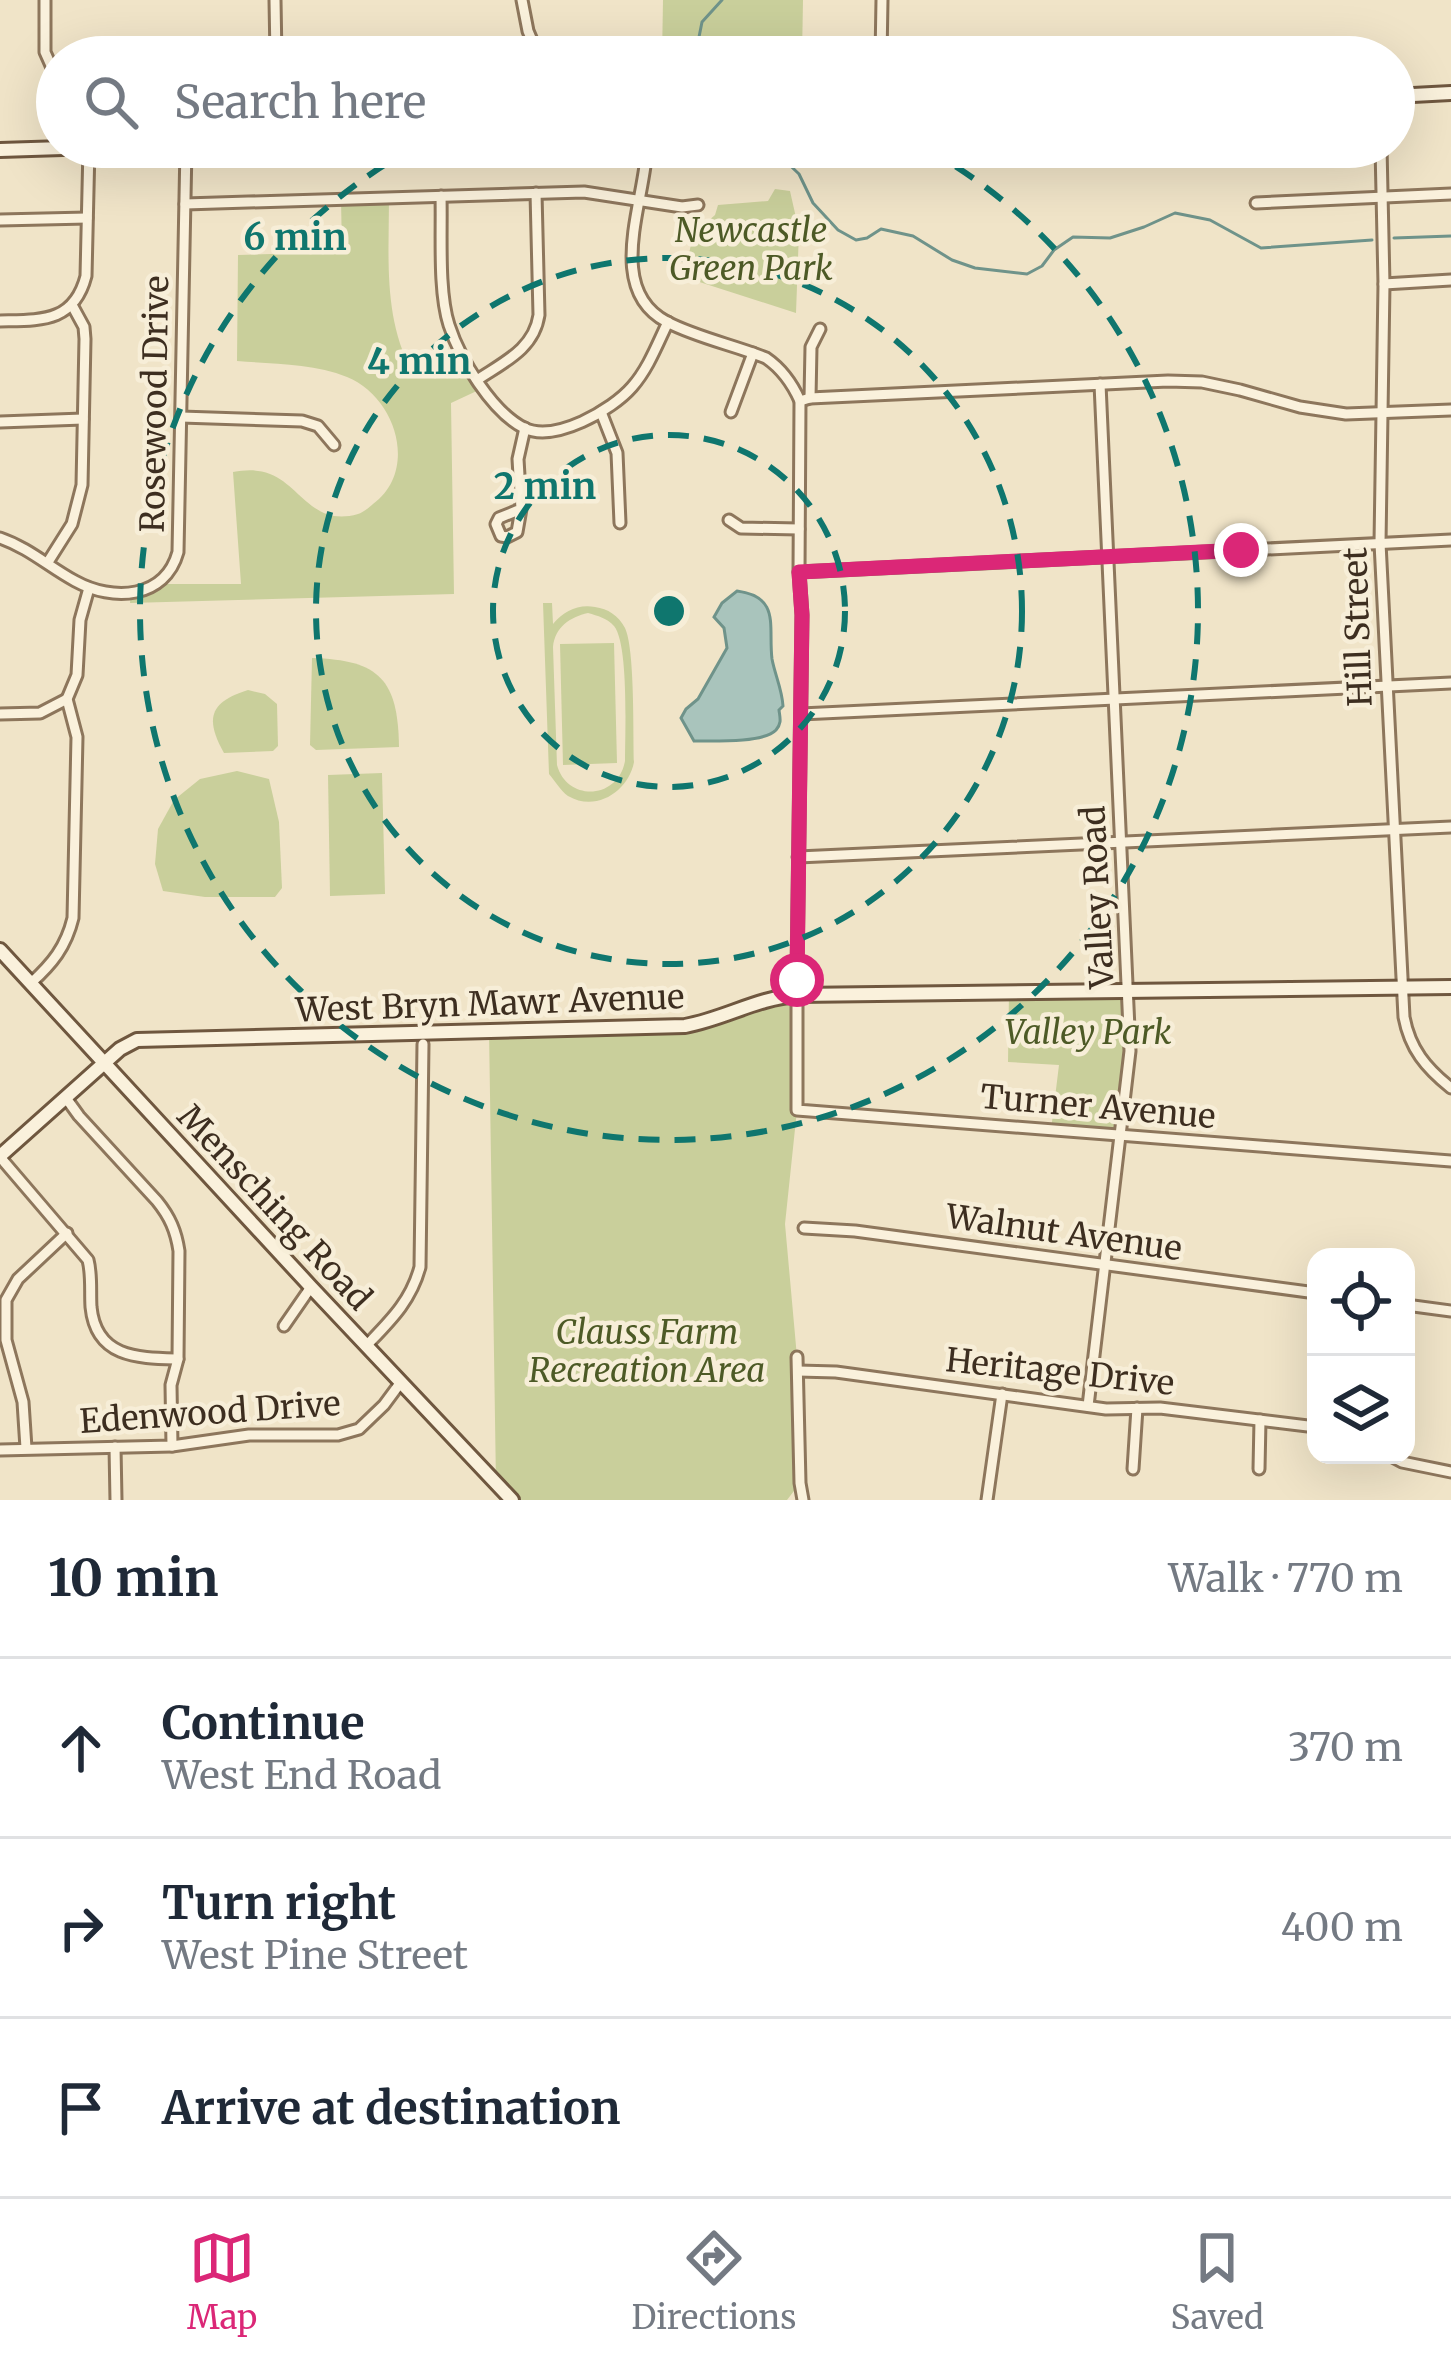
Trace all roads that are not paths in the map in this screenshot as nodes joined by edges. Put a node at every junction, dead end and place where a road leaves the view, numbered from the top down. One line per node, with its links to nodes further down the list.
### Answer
1 (45, 0): 5 (street)
2 (275, 0): 6 (street)
3 (522, 0): 7 (street)
4 (882, 0): 8 (street)
5 (45, 36)
6 (276, 36)
7 (530, 36)
8 (881, 36)
9 (1451, 93): 10 (street)
10 (1415, 95)
11 (36, 149): 12 (street)
12 (0, 150)
13 (91, 168): 25 (street)
14 (186, 168): 23 (street, Rosewood Drive)
15 (645, 168): 21 (street)
16 (1381, 168): 20 (street, Hill Street)
17 (536, 193): 19 (street); 21 (street); 34 (street)
18 (1451, 194): 20 (street)
19 (441, 196): 23 (street); 34 (street)
20 (1382, 197): 22 (street); 28 (street, Hill Street)
21 (641, 200): 24 (street); 31 (street)
22 (1256, 203)
23 (185, 204): 41 (street, Rosewood Drive)
24 (698, 205)
25 (87, 218): 26 (street); 29 (street)
26 (0, 220)
27 (1451, 280): 28 (street)
28 (1384, 284): 40 (street, Hill Street)
29 (72, 305): 30 (street); 42 (street)
30 (0, 321)
31 (668, 322): 33 (street); 38 (street)
32 (820, 329): 36 (street)
33 (753, 353): 36 (street); 39 (street)
34 (477, 380): 44 (street)
35 (1100, 384): 36 (street); 40 (street); 53 (street, Valley Road)
36 (805, 400): 49 (street)
37 (1451, 410): 40 (street)
38 (602, 412): 44 (street); 48 (street)
39 (731, 412)
40 (1382, 413): 52 (street, Hill Street)
41 (181, 417): 45 (street); 56 (street, Rosewood Drive)
42 (83, 419): 43 (street); 54 (street)
43 (0, 422)
44 (525, 428): 46 (street)
45 (334, 445)
46 (520, 509)
47 (729, 520): 49 (street)
48 (620, 523)
49 (799, 530): 55 (street)
50 (0, 538): 54 (street)
51 (1451, 540): 52 (street)
52 (1380, 543): 53 (street); 58 (street, Hill Street)
53 (1107, 556): 55 (street); 60 (street, Valley Road)
54 (48, 562): 56 (street)
55 (799, 572): 62 (street)
56 (89, 588): 59 (street)
57 (1451, 683): 58 (street)
58 (1386, 686): 60 (street); 64 (street, Hill Street)
59 (68, 699): 61 (street); 68 (street)
60 (1114, 699): 62 (street); 65 (street, Valley Road)
61 (0, 714)
62 (801, 714): 66 (street)
63 (1451, 826): 64 (street)
64 (1394, 829): 65 (street); 70 (street, Hill Street)
65 (1121, 842): 66 (street); 71 (street, Valley Road)
66 (798, 856): 72 (street)
67 (0, 950): 68 (street, Mensching Road)
68 (31, 983): 74 (street, Mensching Road)
69 (1451, 987): 70 (street, West Bryn Mawr Avenue)
70 (1402, 988): 71 (street, West Bryn Mawr Avenue); 75 (street, Hill Street)
71 (1129, 991): 72 (street, West Bryn Mawr Avenue); 77 (street, Valley Road)
72 (799, 994): 74 (street, West Bryn Mawr Avenue); 77 (street, Turner Avenue)
73 (423, 1044): 88 (street)
74 (106, 1063): 76 (street, West Bryn Mawr Avenue); 83 (street, Mensching Road)
75 (1451, 1088)
76 (66, 1098): 78 (street, West Bryn Mawr Avenue); 90 (street)
77 (1120, 1135): 79 (street, Turner Avenue); 82 (street, Valley Road)
78 (0, 1156): 81 (street)
79 (1451, 1162)
80 (804, 1228): 82 (street, Walnut Avenue)
81 (67, 1233): 90 (street); 100 (street)
82 (1105, 1264): 84 (street, Walnut Avenue); 94 (street, Valley Road)
83 (311, 1287): 87 (street); 88 (street, Mensching Road)
84 (1307, 1292)
85 (1415, 1306): 86 (street)
86 (1451, 1311)
87 (284, 1326)
88 (367, 1346): 92 (street, Mensching Road)
89 (797, 1357): 91 (street)
90 (178, 1359): 98 (street)
91 (798, 1371): 93 (street, Heritage Drive); 108 (street)
92 (401, 1382): 98 (street, Edenwood Drive); 107 (street, Mensching Road)
93 (1002, 1394): 94 (street, Heritage Drive); 109 (street)
94 (1088, 1406): 95 (street, Heritage Drive)
95 (1137, 1408): 96 (street, Heritage Drive); 103 (street)
96 (1260, 1420): 97 (street, Heritage Drive); 104 (street)
97 (1307, 1426)
98 (172, 1446): 99 (street, Edenwood Drive)
99 (115, 1447): 100 (street, Edenwood Drive); 106 (street)
100 (26, 1448): 101 (street, Edenwood Drive)
101 (0, 1450)
102 (1412, 1464): 105 (street)
103 (1133, 1469)
104 (1259, 1469)
105 (1451, 1472)
106 (116, 1500)
107 (512, 1500)
108 (803, 1500)
109 (987, 1500)

